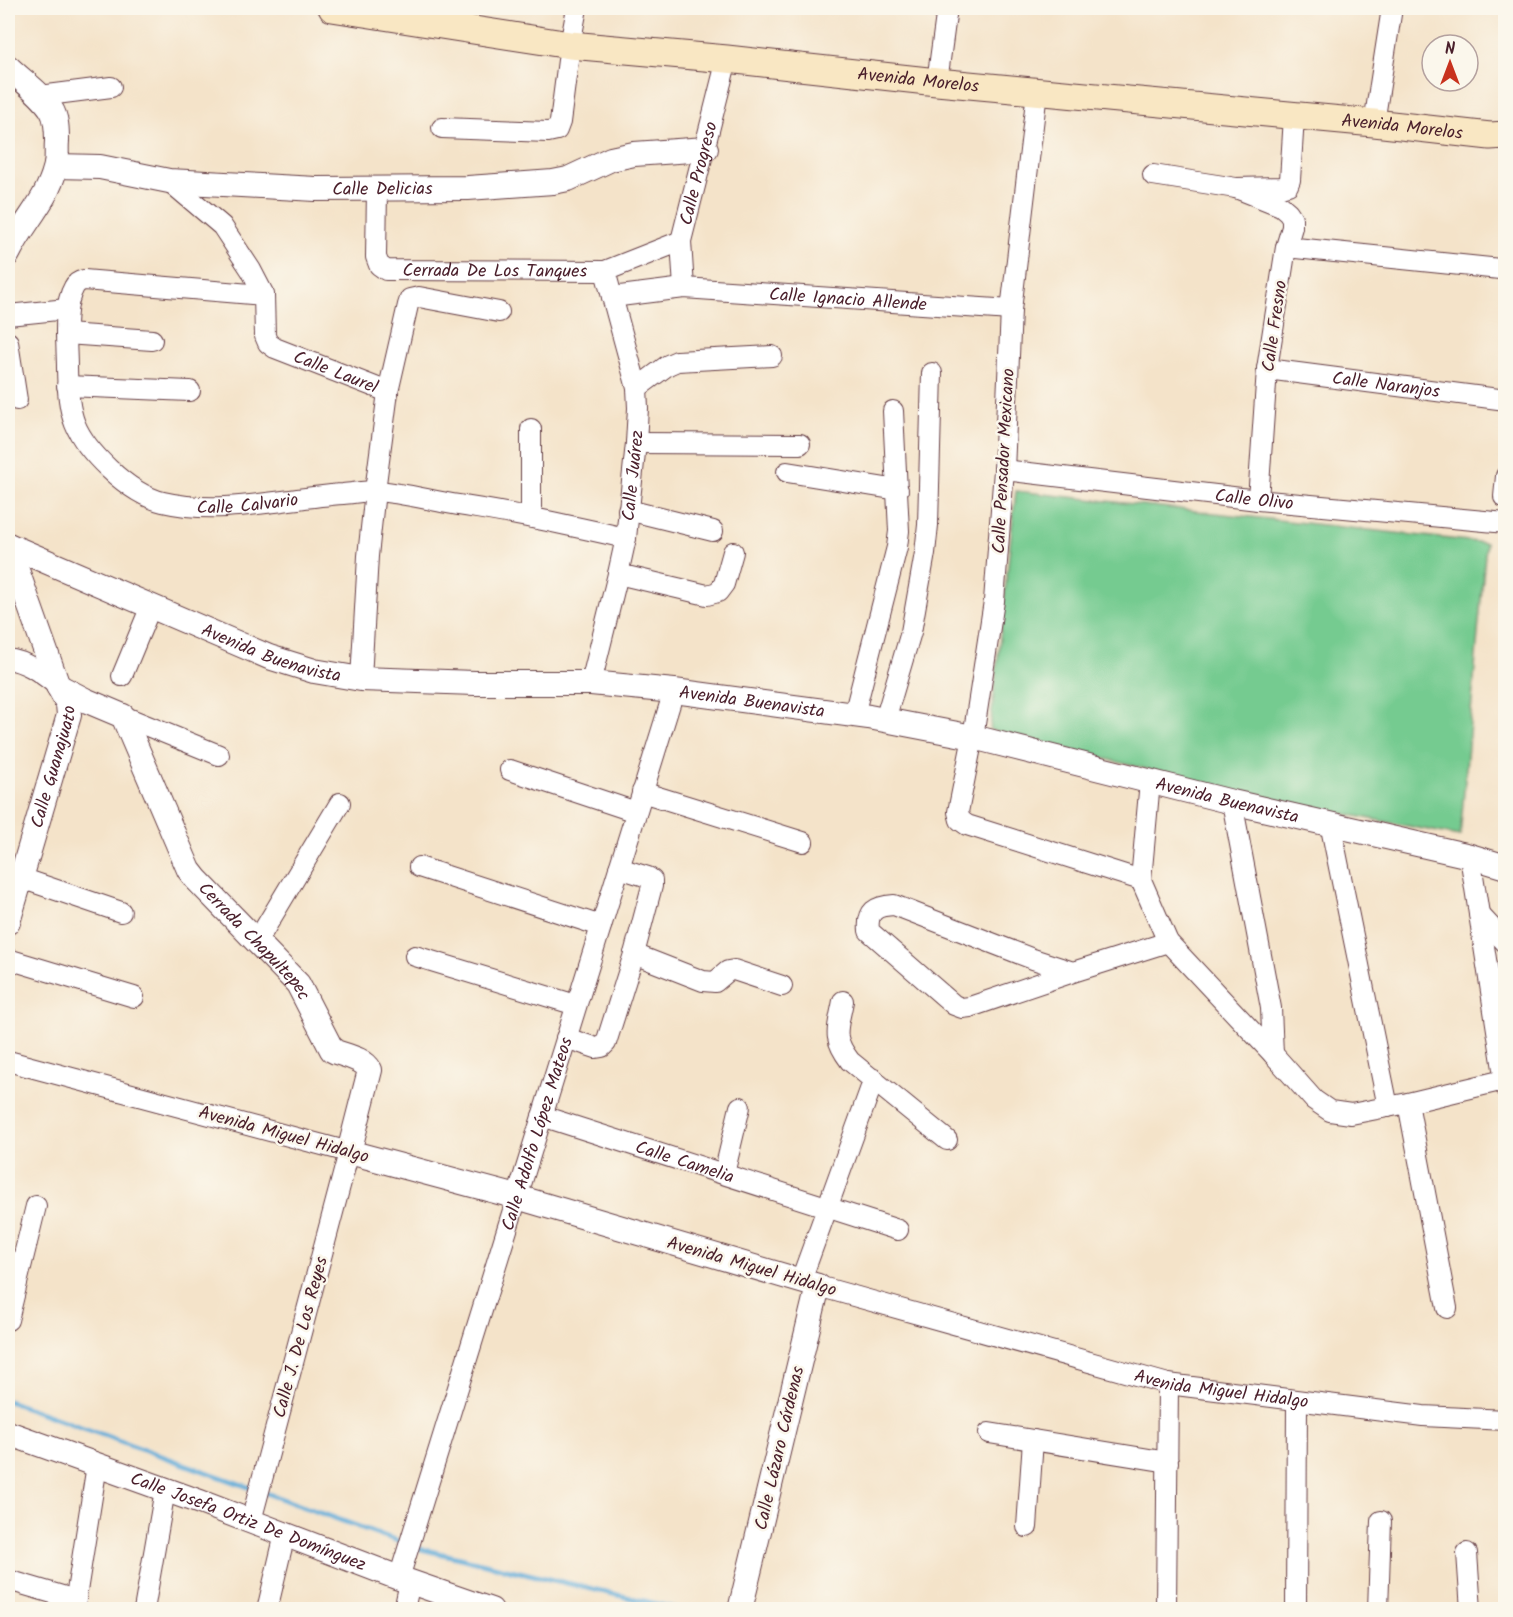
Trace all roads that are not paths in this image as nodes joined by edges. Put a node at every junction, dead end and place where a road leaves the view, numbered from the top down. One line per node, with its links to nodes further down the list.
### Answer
1 (332, 8): 5 (main road, Avenida Morelos)
2 (577, 8): 5 (street)
3 (947, 8): 8 (street)
4 (1392, 8): 13 (street)
5 (570, 45): 6 (main road, Avenida Morelos); 14 (street)
6 (727, 59): 8 (main road, Avenida Morelos); 16 (street, Calle Progreso)
7 (8, 67): 11 (street)
8 (937, 82): 10 (main road, Avenida Morelos)
9 (111, 87): 11 (street)
10 (1037, 92): 12 (main road, Avenida Morelos); 31 (street, Calle Pensador Mexicano)
11 (40, 96): 17 (street)
12 (1294, 117): 13 (main road, Avenida Morelos); 20 (street)
13 (1374, 123): 15 (main road, Avenida Morelos)
14 (442, 128)
15 (1506, 135)
16 (706, 149): 21 (street, Calle Delicias); 22 (street, Calle Progreso)
17 (56, 166): 19 (street, Calle Delicias); 24 (street)
18 (1153, 175): 20 (street)
19 (168, 181): 21 (street, Calle Delicias); 28 (street, Calle Laurel)
20 (1236, 188): 23 (street, Calle Fresno)
21 (377, 189): 26 (street, Cerrada De Los Tanques)
22 (681, 241): 26 (street, Cerrada De Los Tanques); 27 (street, Calle Progreso)
23 (1286, 247): 25 (street); 38 (street, Calle Fresno)
24 (8, 254)
25 (1500, 269)
26 (605, 271): 29 (street, Calle Juárez)
27 (684, 288): 29 (street, Calle Ignacio Allende); 31 (street, Calle Ignacio Allende)
28 (264, 295): 30 (street); 43 (street, Calle Laurel)
29 (612, 297): 41 (street, Calle Juárez)
30 (67, 309): 33 (street); 34 (street, Calle Calvario)
31 (1011, 310): 50 (street, Calle Pensador Mexicano)
32 (498, 312): 43 (street)
33 (8, 315)
34 (66, 333): 35 (street); 40 (street, Calle Calvario)
35 (152, 340)
36 (8, 342): 44 (street)
37 (772, 356): 41 (street)
38 (1267, 369): 45 (street, Calle Naranjos); 56 (street, Calle Fresno)
39 (932, 374): 74 (street)
40 (67, 386): 42 (street); 54 (street, Calle Calvario)
41 (637, 388): 48 (street, Calle Juárez)
42 (190, 391)
43 (388, 392): 54 (street, Calle Laurel)
44 (17, 400)
45 (1506, 400)
46 (894, 411): 53 (street)
47 (531, 429): 58 (street)
48 (636, 443): 49 (street); 57 (street, Calle Juárez)
49 (800, 444)
50 (1004, 470): 56 (street, Calle Olivo); 75 (street, Calle Pensador Mexicano)
51 (787, 472): 53 (street)
52 (1506, 476): 55 (street)
53 (897, 490): 72 (street)
54 (375, 491): 58 (street, Calle Calvario); 68 (street, Calle Laurel)
55 (1504, 497)
56 (1258, 500): 59 (street, Calle Olivo)
57 (628, 510): 60 (street); 61 (street, Calle Juárez)
58 (531, 517): 61 (street, Calle Calvario)
59 (1506, 523)
60 (713, 531)
61 (626, 538): 64 (street, Calle Juárez)
62 (8, 545): 65 (street, Avenida Buenavista); 70 (street, Calle Guanajuato)
63 (733, 552): 64 (street)
64 (618, 574): 69 (street, Calle Juárez)
65 (151, 606): 67 (street); 68 (street, Avenida Buenavista)
66 (8, 659): 70 (street)
67 (122, 676)
68 (360, 679): 69 (street, Avenida Buenavista)
69 (591, 683): 71 (street, Avenida Buenavista)
70 (58, 686): 73 (street); 89 (street, Calle Guanajuato)
71 (674, 691): 72 (street, Avenida Buenavista); 79 (street, Calle Adolfo López Mateos)
72 (854, 715): 74 (street, Avenida Buenavista)
73 (123, 716): 76 (street); 96 (street, Cerrada Chapultepec)
74 (885, 720): 75 (street, Avenida Buenavista)
75 (973, 737): 78 (street, Avenida Buenavista); 90 (street, Calle Pensador Mexicano)
76 (219, 755)
77 (510, 770): 82 (street)
78 (1150, 782): 80 (street, Avenida Buenavista); 90 (street)
79 (642, 792): 82 (street, Calle Adolfo López Mateos); 84 (street)
80 (1232, 802): 83 (street, Avenida Buenavista); 107 (street)
81 (340, 803): 96 (street)
82 (636, 812): 88 (street, Calle Adolfo López Mateos)
83 (1330, 823): 85 (street, Avenida Buenavista); 111 (street)
84 (803, 842)
85 (1470, 856): 87 (street, Avenida Buenavista); 92 (street)
86 (419, 867): 94 (street)
87 (1506, 867)
88 (619, 868): 94 (street, Calle Adolfo López Mateos); 98 (street)
89 (21, 878): 91 (street); 93 (street, Calle Guanajuato)
90 (1141, 880): 95 (street)
91 (121, 912)
92 (1479, 914): 97 (street); 110 (street)
93 (8, 922)
94 (601, 926): 105 (street, Calle Adolfo López Mateos)
95 (1168, 942): 101 (street); 107 (street)
96 (256, 943): 115 (street, Cerrada Chapultepec)
97 (1506, 943)
98 (634, 954): 102 (street); 106 (street)
99 (415, 956): 105 (street)
100 (8, 958): 103 (street)
101 (1073, 972): 101 (street)
102 (782, 986)
103 (134, 997)
104 (843, 1000): 109 (street)
105 (576, 1005): 106 (street, Calle Adolfo López Mateos)
106 (566, 1038): 113 (street, Calle Adolfo López Mateos)
107 (1273, 1054): 111 (street)
108 (8, 1061): 115 (street, Avenida Miguel Hidalgo)
109 (874, 1079): 114 (street); 119 (street)
110 (1505, 1084): 111 (street)
111 (1398, 1105): 122 (street)
112 (740, 1107): 116 (street)
113 (542, 1116): 116 (street, Calle Camelia); 117 (street, Calle Adolfo López Mateos)
114 (947, 1140)
115 (349, 1152): 117 (street, Avenida Miguel Hidalgo); 133 (street, Calle J. De Los Reyes)
116 (724, 1174): 119 (street, Calle Camelia)
117 (517, 1197): 121 (street, Avenida Miguel Hidalgo); 138 (street, Calle Adolfo López Mateos)
118 (36, 1206): 123 (street)
119 (827, 1207): 120 (street, Calle Camelia); 121 (street)
120 (898, 1230)
121 (810, 1283): 124 (street, Avenida Miguel Hidalgo); 145 (street, Calle Lázaro Cárdenas)
122 (1447, 1308)
123 (8, 1320)
124 (1168, 1384): 125 (street, Avenida Miguel Hidalgo); 130 (street)
125 (1297, 1401): 126 (street, Avenida Miguel Hidalgo); 147 (street)
126 (1506, 1420)
127 (8, 1433): 131 (street, Calle Josefa Ortiz De Domínguez)
128 (989, 1433): 129 (street)
129 (1033, 1440): 130 (street); 135 (street)
130 (1168, 1461): 146 (street)
131 (97, 1465): 132 (street, Calle Josefa Ortiz De Domínguez); 140 (street)
132 (165, 1490): 133 (street, Calle Josefa Ortiz De Domínguez); 141 (street)
133 (253, 1514): 136 (street, Calle Josefa Ortiz De Domínguez)
134 (1381, 1521): 148 (street)
135 (1027, 1527)
136 (285, 1534): 138 (street, Calle Josefa Ortiz De Domínguez); 142 (street)
137 (1467, 1553): 149 (street)
138 (405, 1572): 143 (street, Calle Adolfo López Mateos); 144 (street, Calle Josefa Ortiz De Domínguez)
139 (8, 1580): 140 (street)
140 (75, 1604)
141 (144, 1610)
142 (267, 1610)
143 (404, 1610)
144 (491, 1610)
145 (740, 1610)
146 (1166, 1610)
147 (1296, 1610)
148 (1378, 1610)
149 (1471, 1610)

